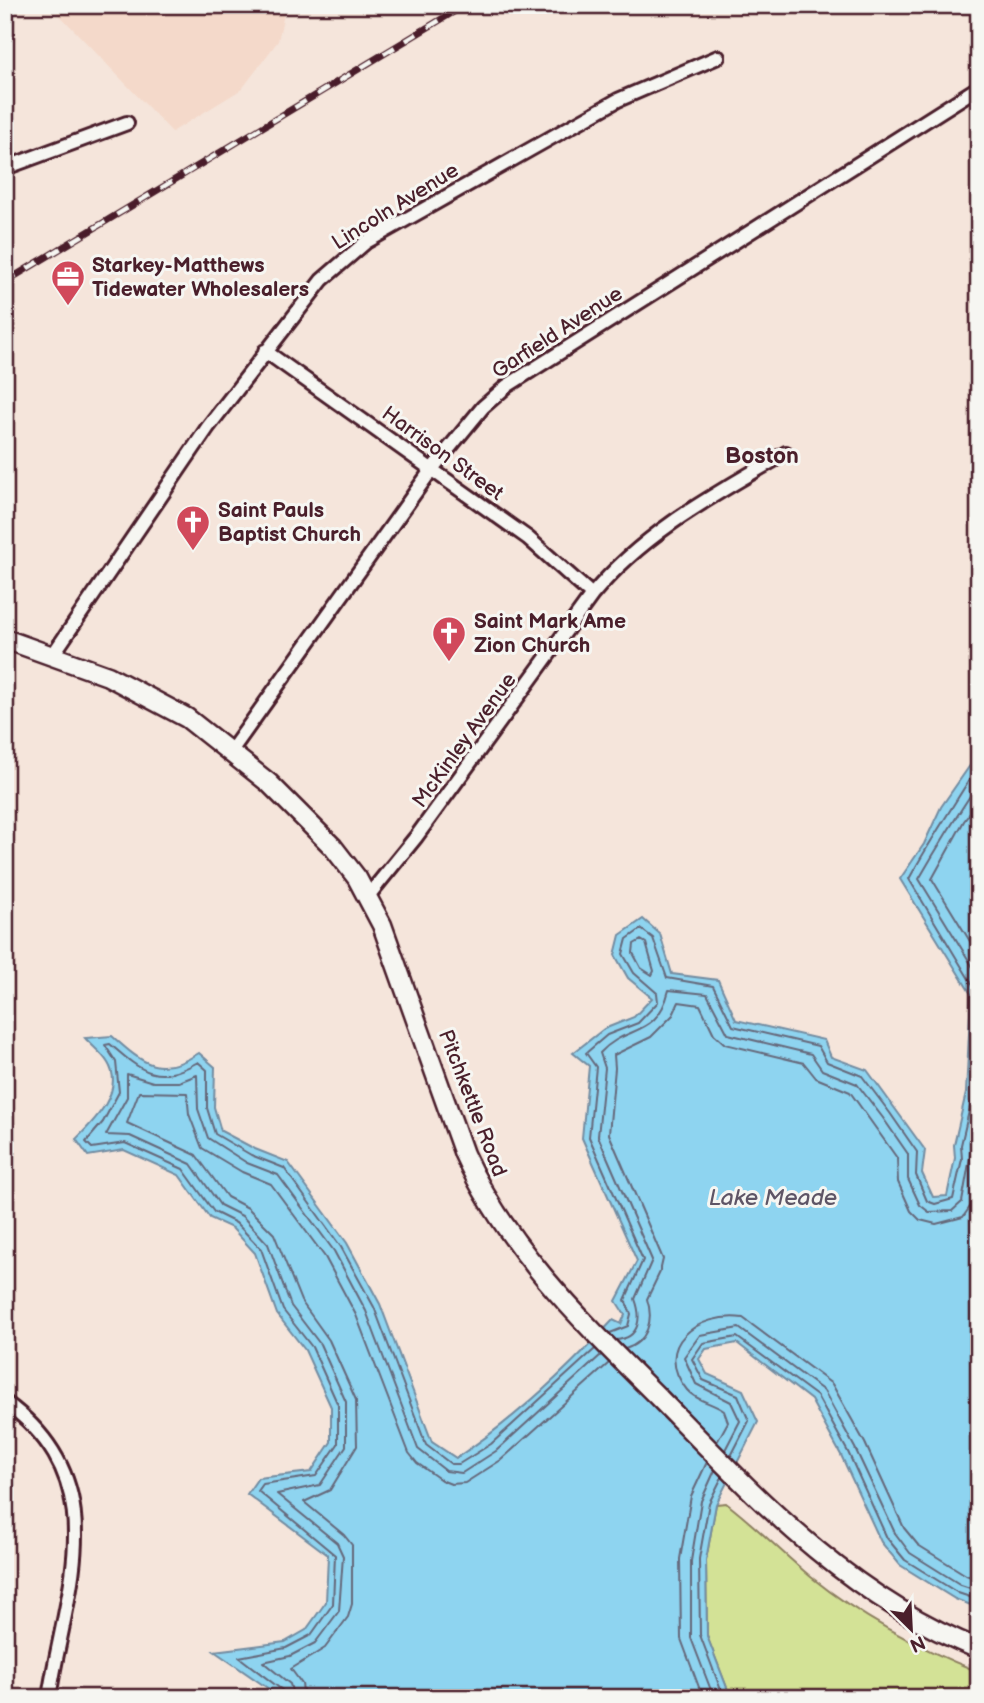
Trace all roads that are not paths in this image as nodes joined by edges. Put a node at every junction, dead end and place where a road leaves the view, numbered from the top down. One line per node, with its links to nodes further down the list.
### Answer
1 (718, 57): 5 (street, Lincoln Avenue)
2 (979, 87): 7 (street, Garfield Avenue)
3 (127, 123): 4 (street)
4 (5, 168)
5 (265, 351): 7 (street, Harrison Street); 10 (street, Lincoln Avenue)
6 (786, 453): 8 (street, McKinley Avenue)
7 (432, 469): 8 (street, Harrison Street); 11 (street, Garfield Avenue)
8 (592, 595): 12 (street, McKinley Avenue)
9 (5, 639): 10 (main road, Pitchkettle Road)
10 (52, 656): 11 (main road, Pitchkettle Road)
11 (231, 751): 12 (main road, Pitchkettle Road)
12 (368, 896): 14 (main road, Pitchkettle Road)
13 (5, 1402): 15 (street)
14 (979, 1649)
15 (48, 1698)

